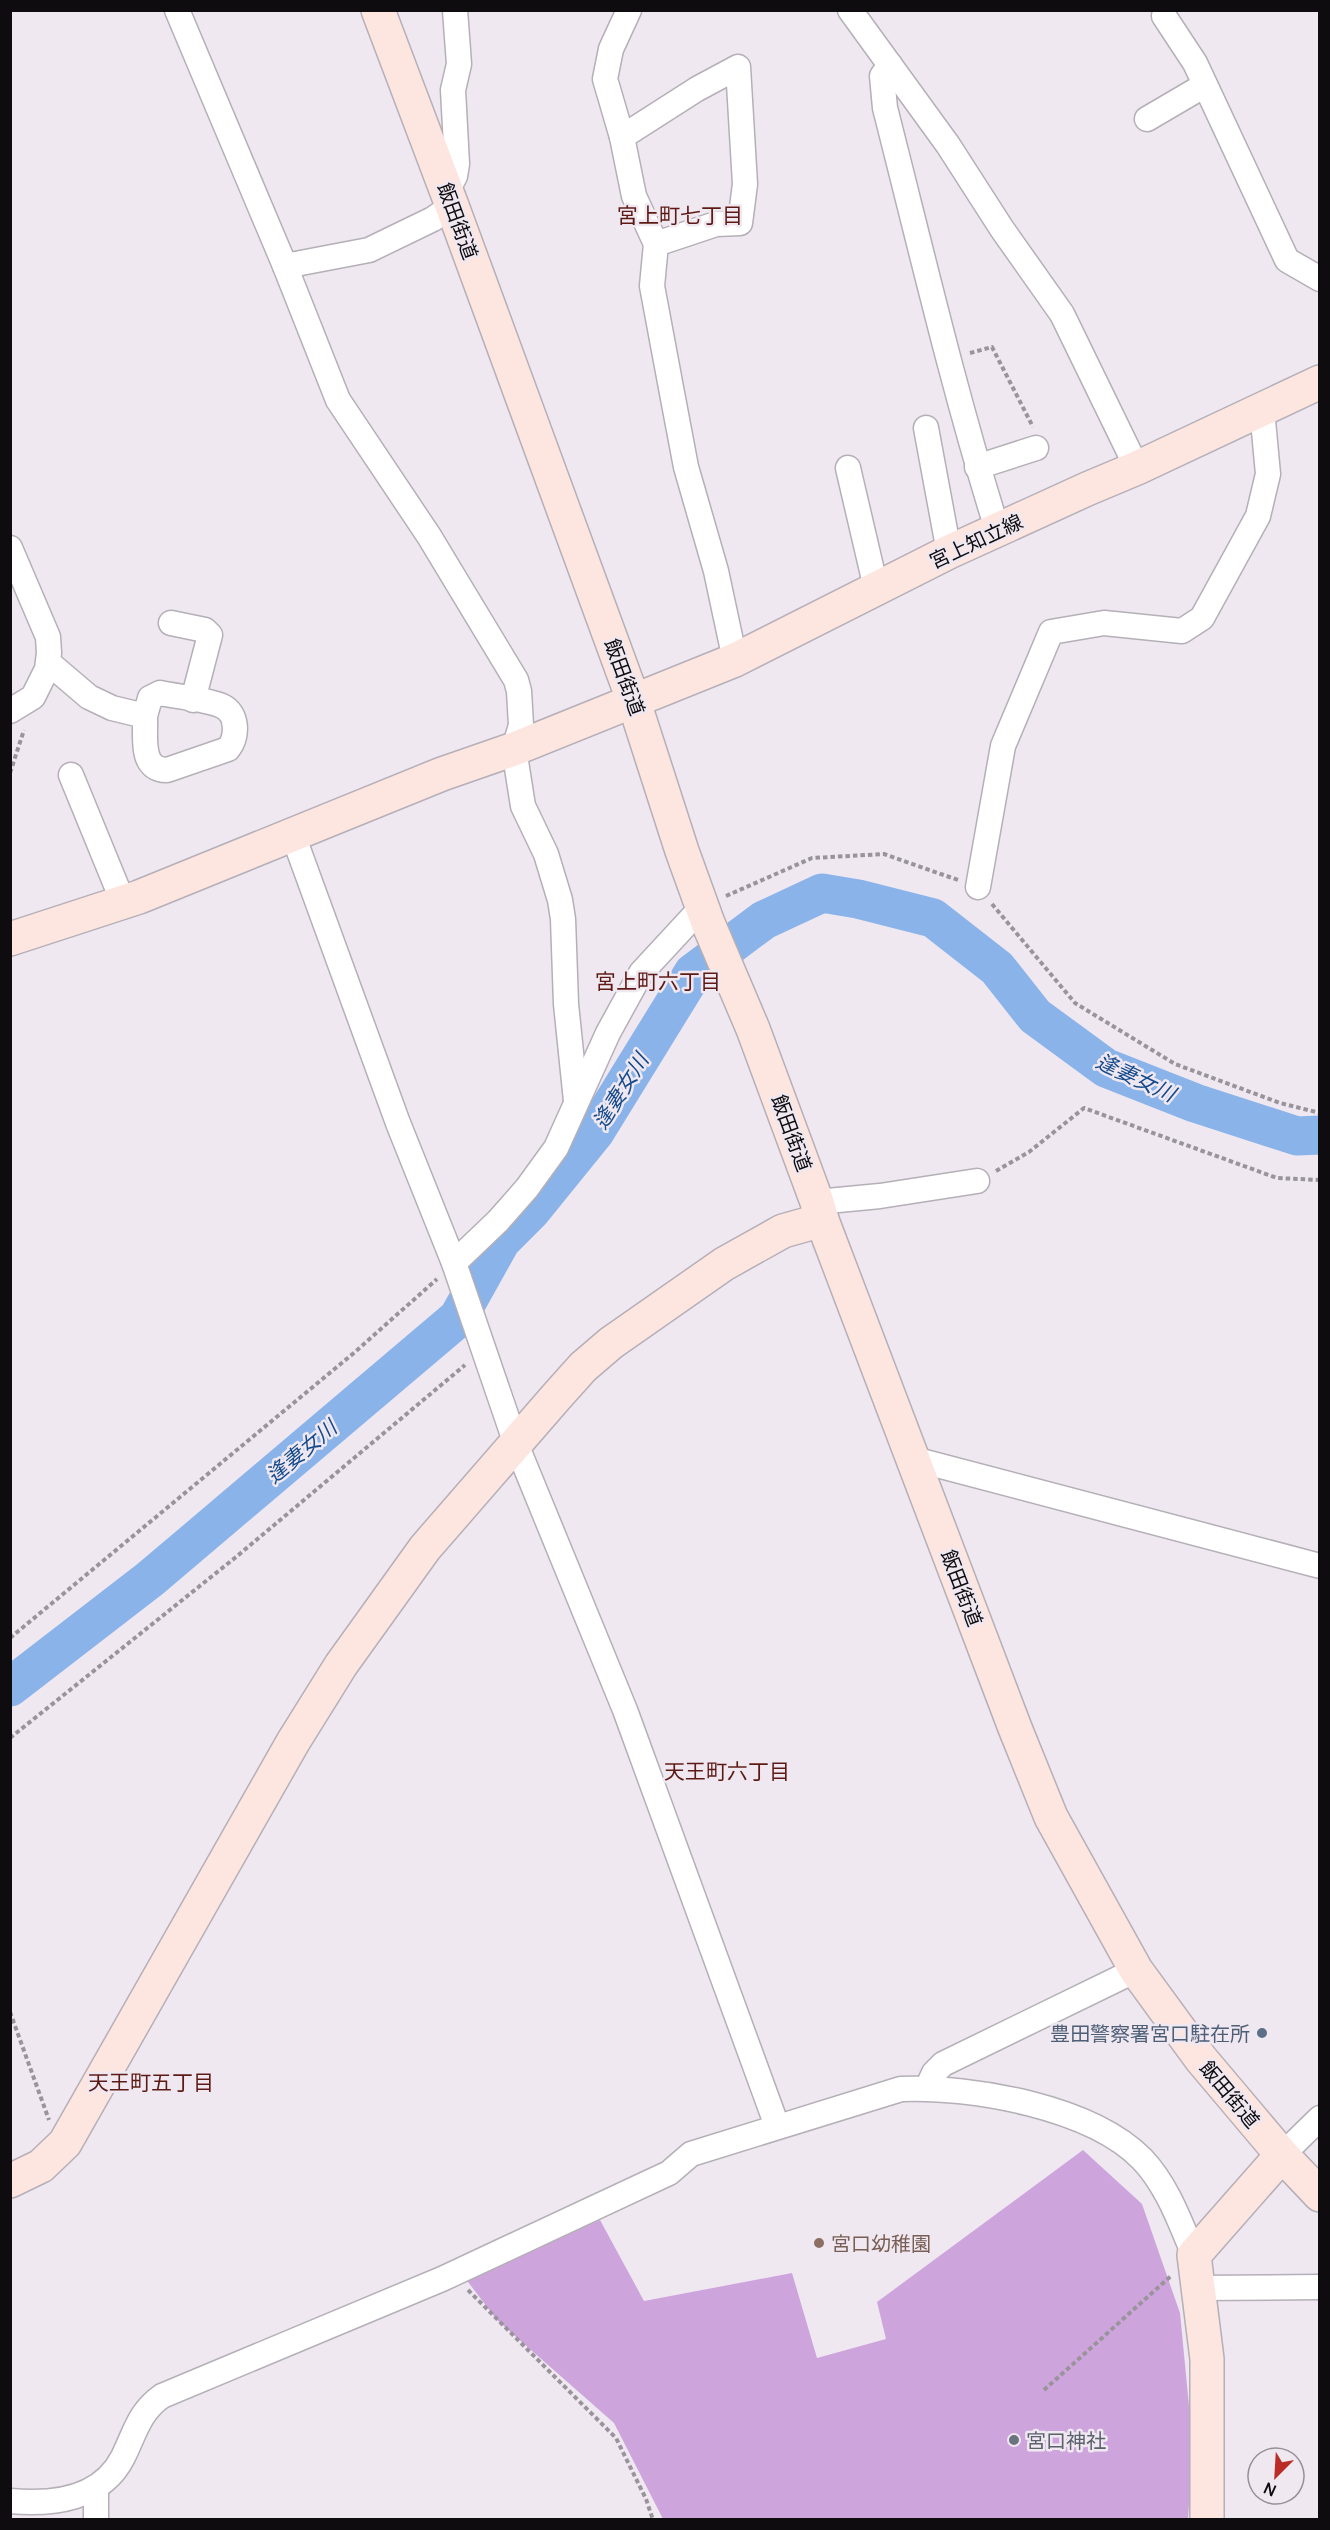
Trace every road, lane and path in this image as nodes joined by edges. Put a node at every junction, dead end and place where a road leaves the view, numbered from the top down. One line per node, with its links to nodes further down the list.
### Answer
1 (177, 10): 13 (street)
2 (378, 10): 11 (main road, 飯田街道)
3 (455, 10): 11 (street)
4 (629, 10): 10 (street)
5 (850, 10): 7 (street)
6 (1161, 12): 8 (street)
7 (890, 65): 15 (street); 22 (street)
8 (1205, 85): 9 (street); 14 (street)
9 (1147, 118)
10 (622, 137): 12 (street); 12 (street)
11 (450, 199): 13 (street); 32 (main road, 飯田街道)
12 (656, 244): 28 (street)
13 (285, 266): 35 (street)
14 (1320, 279)
15 (949, 360): 19 (path); 20 (street)
16 (1320, 382): 17 (main road, 宮上知立線)
17 (1262, 410): 22 (main road, 宮上知立線); 39 (street)
18 (926, 428): 25 (street)
19 (1036, 441): 20 (street)
20 (977, 467): 23 (street)
21 (849, 468): 26 (street)
22 (1137, 468): 23 (main road, 宮上知立線)
23 (998, 532): 25 (main road, 宮上知立線)
24 (10, 548): 29 (street)
25 (949, 552): 26 (main road, 宮上知立線)
26 (876, 588): 28 (main road, 宮上知立線)
27 (171, 623): 31 (street)
28 (735, 660): 32 (main road, 宮上知立線)
29 (49, 663): 30 (street); 34 (street)
30 (33, 698): 33 (street); 36 (path)
31 (193, 700): 34 (street); 34 (street)
32 (634, 702): 35 (main road, 宮上知立線); 41 (main road, 飯田街道)
33 (10, 711)
34 (145, 716)
35 (514, 749): 38 (main road, 宮上知立線); 43 (street)
36 (10, 774)
37 (71, 775): 40 (street)
38 (293, 835): 40 (main road, 宮上知立線); 48 (street)
39 (978, 887): 41 (path); 44 (path)
40 (123, 902): 42 (main road, 宮上知立線)
41 (705, 915): 43 (street); 47 (main road, 飯田街道)
42 (10, 939)
43 (576, 1101): 48 (street)
44 (1320, 1113)
45 (1320, 1180): 46 (path)
46 (977, 1181): 47 (street)
47 (820, 1211): 50 (main road); 51 (main road, 飯田街道)
48 (455, 1268): 49 (street); 53 (path)
49 (481, 1342): 50 (street); 54 (path)
50 (516, 1444): 59 (street); 60 (main road)
51 (914, 1459): 52 (street); 55 (main road, 飯田街道)
52 (1320, 1566)
53 (10, 1638)
54 (10, 1738)
55 (1136, 1970): 57 (street); 61 (main road, 飯田街道)
56 (10, 2012): 60 (path)
57 (927, 2088): 59 (street); 64 (street)
58 (1320, 2118): 61 (street)
59 (777, 2127): 65 (street)
60 (65, 2143): 62 (main road)
61 (1282, 2155): 63 (main road, 飯田街道); 64 (main road)
62 (10, 2181)
63 (1320, 2194)
64 (1194, 2255): 67 (main road); 68 (path)
65 (453, 2274): 69 (street); 72 (path)
66 (1320, 2287): 67 (street)
67 (1197, 2288): 73 (main road)
68 (1044, 2390)
69 (96, 2488): 70 (street); 71 (street)
70 (10, 2501)
71 (96, 2520)
72 (653, 2520)
73 (1207, 2520)

